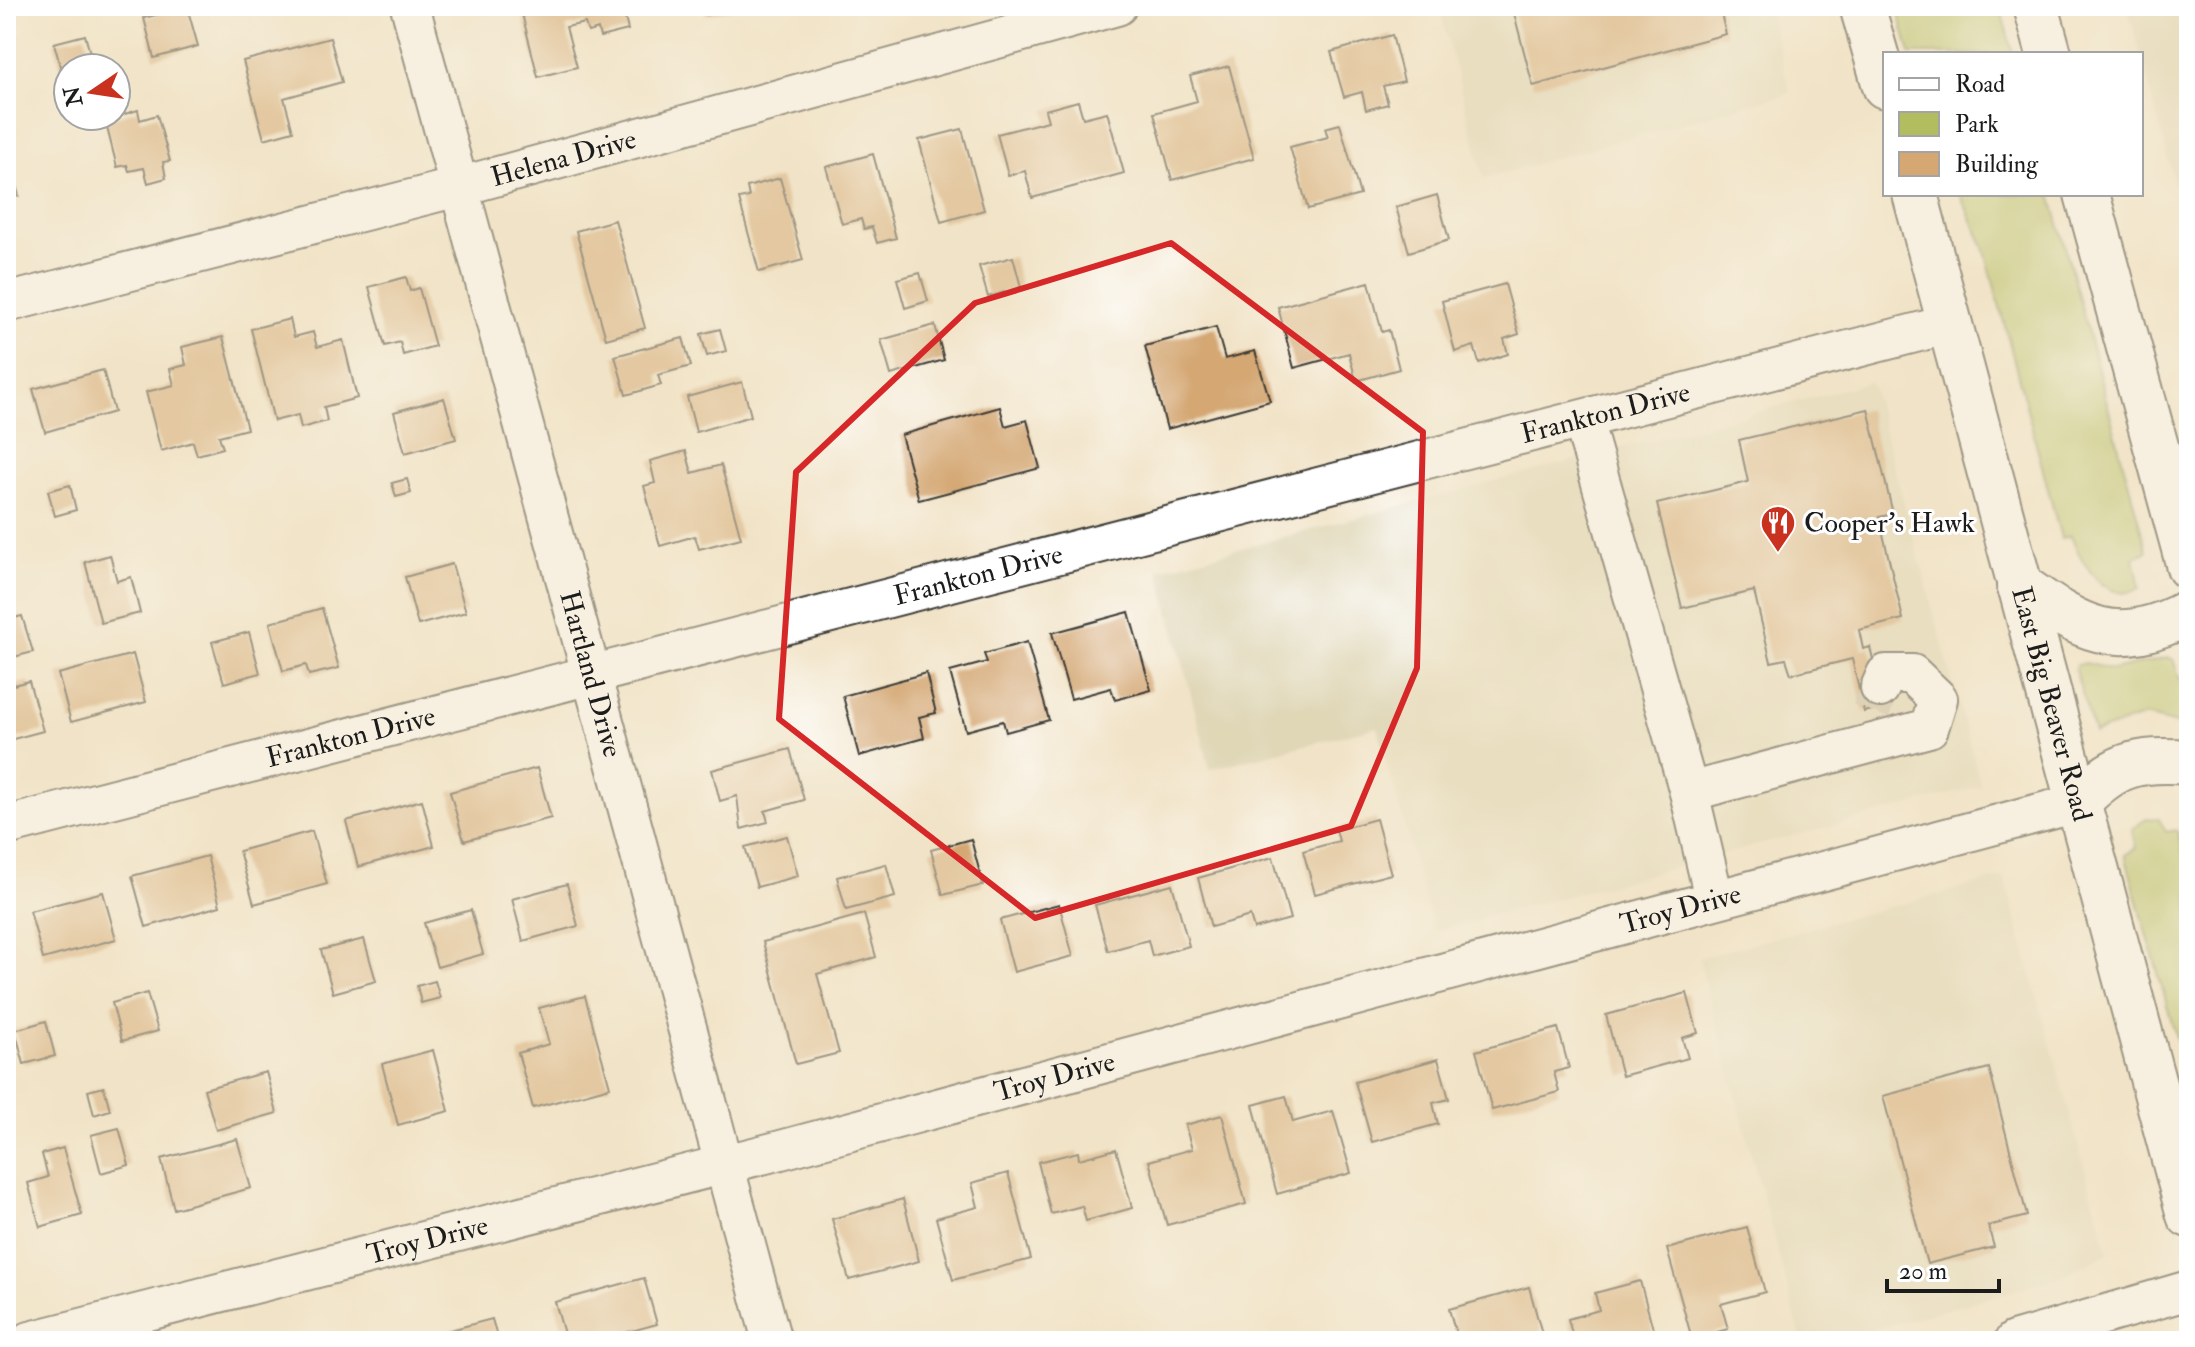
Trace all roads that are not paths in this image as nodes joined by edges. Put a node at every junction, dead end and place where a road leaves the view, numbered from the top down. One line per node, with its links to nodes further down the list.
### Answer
1 (410, 6): 7 (street, Hartland Drive)
2 (1117, 6): 7 (street, Helena Drive)
3 (1862, 6): 6 (main road)
4 (2036, 6): 5 (main road)
5 (2048, 52)
6 (1883, 79)
7 (458, 187): 10 (street, Helena Drive); 16 (street, Hartland Drive)
8 (1916, 196): 11 (main road, East Big Beaver Road)
9 (2088, 196): 13 (main road)
10 (6, 303)
11 (1950, 324): 12 (street, Frankton Drive); 14 (main road, East Big Beaver Road)
12 (1583, 420): 16 (street, Frankton Drive); 19 (street)
13 (2189, 567)
14 (2019, 585): 15 (main road); 20 (main road, East Big Beaver Road)
15 (2189, 612)
16 (591, 676): 21 (street, Frankton Drive); 23 (street, Hartland Drive)
17 (1847, 750): 17 (street); 19 (street)
18 (2189, 762): 20 (main road)
19 (1689, 792): 22 (street)
20 (2077, 803): 22 (street, Troy Drive); 24 (main road, East Big Beaver Road)
21 (6, 826)
22 (1714, 898): 23 (street, Troy Drive)
23 (724, 1163): 26 (street, Troy Drive); 27 (street, Hartland Drive)
24 (2189, 1215)
25 (2189, 1290): 28 (street)
26 (30, 1341)
27 (772, 1341)
28 (2014, 1341)

